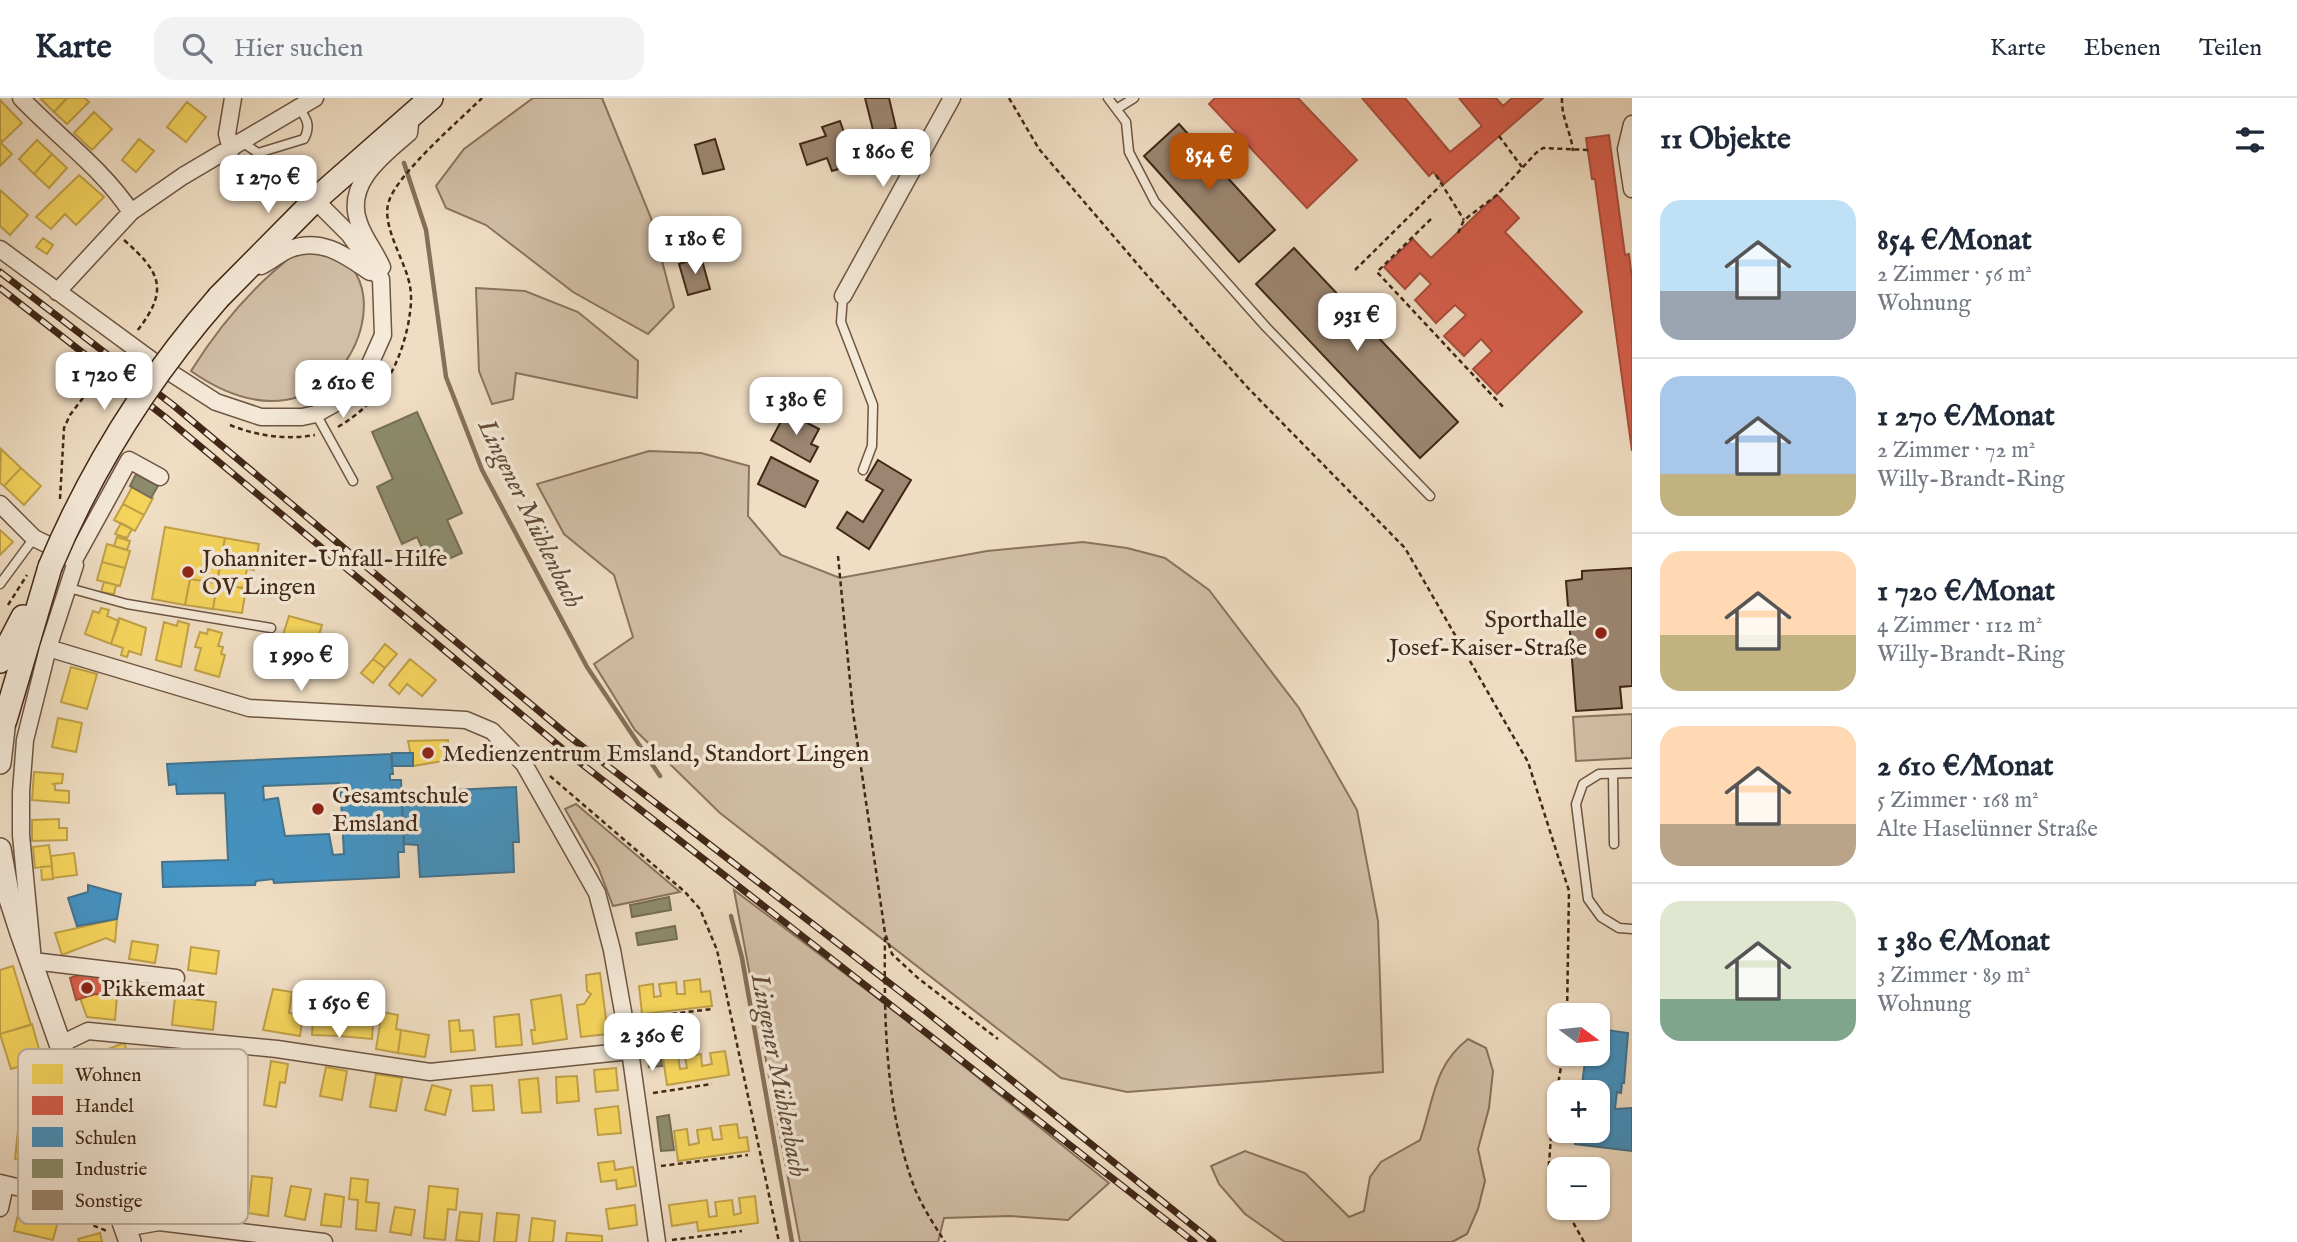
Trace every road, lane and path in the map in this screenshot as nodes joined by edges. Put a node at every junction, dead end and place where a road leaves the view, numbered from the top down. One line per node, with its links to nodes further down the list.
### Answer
1 (21, 98): 24 (street)
2 (233, 98): 16 (street)
3 (315, 98): 11 (street)
4 (431, 98): 13 (main road)
5 (482, 98): 40 (path)
6 (952, 98): 34 (street)
7 (1009, 98): 68 (path)
8 (1108, 98): 12 (lane)
9 (1134, 98): 12 (lane)
10 (1562, 98): 18 (path)
11 (299, 108): 16 (street); 16 (lane)
12 (1118, 108): 44 (lane)
13 (411, 115): 23 (main road); 32 (street)
14 (1632, 124): 22 (street)
15 (1499, 136): 19 (path)
16 (236, 146): 24 (street)
17 (1588, 149): 18 (path)
18 (1573, 151): 19 (path)
19 (1522, 167): 26 (path)
20 (1436, 175): 21 (path)
21 (1440, 186): 26 (path); 31 (path)
22 (1632, 189)
23 (315, 200): 30 (main road); 32 (street)
24 (131, 212): 27 (street)
25 (1431, 219): 37 (path)
26 (1464, 219): 28 (path)
27 (113, 230): 33 (street); 35 (path)
28 (1458, 233)
29 (0, 249): 33 (street)
30 (251, 262): 32 (street); 54 (main road, bridge)
31 (1355, 270)
32 (381, 279): 38 (street)
33 (57, 292): 38 (street)
34 (843, 296): 41 (lane)
35 (135, 333)
36 (99, 377): 46 (path)
37 (1505, 409)
38 (316, 414): 40 (lane)
39 (223, 421): 40 (path)
40 (327, 433): 43 (lane)
41 (863, 470)
42 (160, 477): 49 (street)
43 (353, 481)
44 (1430, 496)
45 (0, 504): 47 (street)
46 (58, 509)
47 (39, 541): 49 (street); 50 (lane); 52 (path)
48 (838, 556): 65 (path)
49 (74, 560): 51 (street)
50 (0, 584)
51 (69, 587): 53 (lane); 55 (street)
52 (4, 609)
53 (271, 628)
54 (23, 630): 56 (main road); 57 (main road)
55 (48, 648): 59 (street); 66 (street)
56 (0, 661)
57 (3, 719): 58 (street)
58 (0, 762)
59 (524, 764): 70 (street); 91 (path)
60 (1632, 773): 61 (lane)
61 (1613, 774): 62 (lane); 64 (lane)
62 (1614, 844)
63 (0, 849): 66 (street)
64 (1632, 929)
65 (885, 933): 71 (path); 92 (path)
66 (33, 961): 67 (street); 72 (street)
67 (176, 978)
68 (1567, 1003)
69 (712, 1009): 70 (path)
70 (625, 1020): 74 (street)
71 (998, 1039)
72 (61, 1044): 73 (street); 74 (street)
73 (63, 1049)
74 (631, 1051): 77 (street)
75 (1562, 1066): 79 (path)
76 (712, 1084): 77 (path)
77 (637, 1095): 80 (street)
78 (748, 1155): 80 (path)
79 (1551, 1157)
80 (647, 1168): 90 (street)
81 (2, 1184): 82 (street)
82 (0, 1208)
83 (1572, 1220): 93 (path)
84 (92, 1224): 88 (path)
85 (153, 1224): 88 (street)
86 (176, 1224): 89 (street)
87 (742, 1231): 90 (path)
88 (122, 1235)
89 (324, 1242)
90 (659, 1242)
91 (779, 1242)
92 (945, 1242)
93 (1584, 1242)

